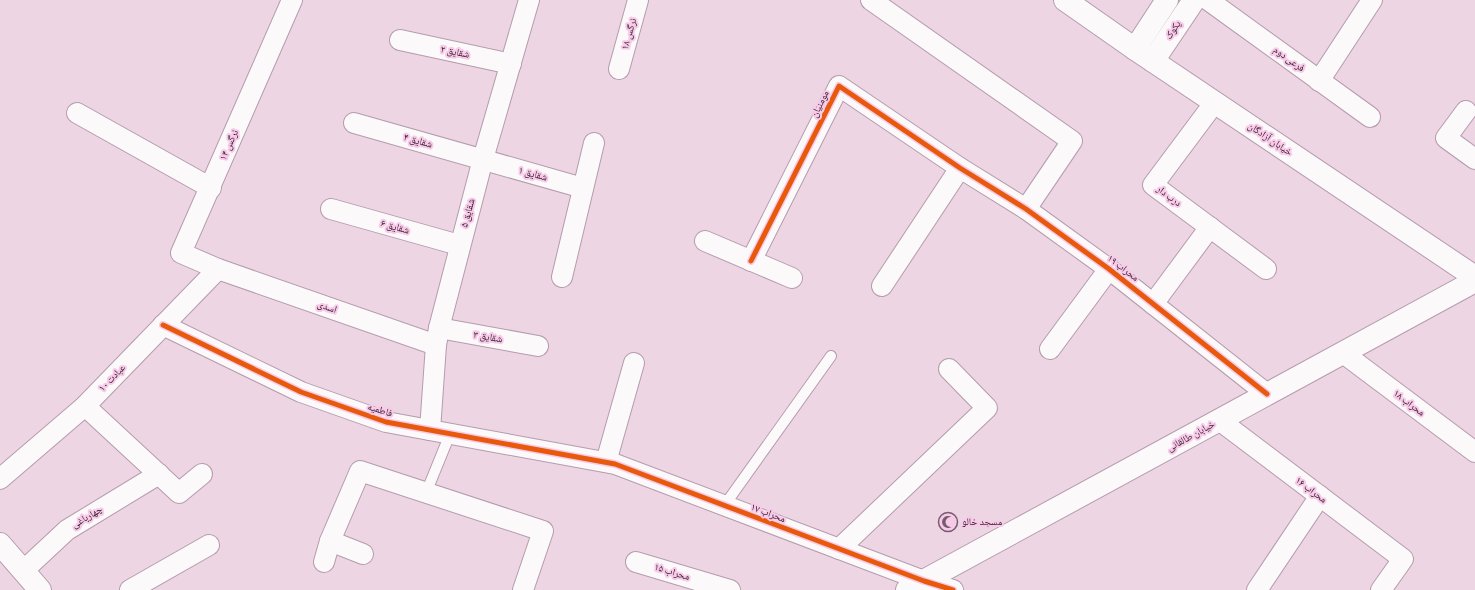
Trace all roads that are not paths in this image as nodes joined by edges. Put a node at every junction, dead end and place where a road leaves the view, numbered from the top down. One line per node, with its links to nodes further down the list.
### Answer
1 (292, 0): 24 (street, نرگس ۱۴)
2 (530, 0): 12 (street, شقایق ۵)
3 (638, 0): 13 (street, نرگس ۱۸)
4 (871, 0): 27 (street)
5 (1065, 0): 11 (main road, خیابان آزادگان)
6 (1167, 0): 11 (main road)
7 (1194, 0): 11 (main road, پکوک)
8 (1208, 0): 14 (street, فرعی دوم)
9 (1372, 0): 14 (street)
10 (400, 40): 12 (street, شقایق ۲)
11 (1144, 55): 15 (main road, خیابان آزادگان)
12 (511, 64): 21 (street, شقایق ۵)
13 (619, 69)
14 (1319, 81): 18 (street, فرعی دوم)
15 (1215, 102): 28 (street, درب دار); 36 (main road, خیابان آزادگان)
16 (1466, 111): 22 (street)
17 (77, 113): 24 (street)
18 (1370, 118)
19 (354, 123): 21 (street, شقایق ۴)
20 (594, 142): 25 (street)
21 (482, 159): 25 (street, شقایق ۱); 30 (street, شقایق ۵)
22 (1475, 159)
23 (960, 168): 27 (street, محراب ۱۹); 31 (street, مومنیان); 39 (street)
24 (211, 188): 32 (street, نرگس ۱۴)
25 (583, 188): 35 (street)
26 (331, 209): 30 (street, شقایق ۶)
27 (1026, 209): 33 (street, محراب ۱۹)
28 (1210, 227): 34 (street, درب دار); 40 (street)
29 (705, 241): 31 (street)
30 (459, 245): 42 (street, شقایق ۵)
31 (751, 261): 37 (street)
32 (218, 269): 41 (street, عبادت ۱۰); 42 (street, اسدی)
33 (1110, 269): 40 (street, محراب ۱۹); 44 (street)
34 (1266, 269)
35 (562, 277)
36 (1475, 277)
37 (792, 278)
38 (1475, 281): 45 (main road, خیابان طالقانی)
39 (882, 286)
40 (1153, 304): 49 (street, محراب ۱۹)
41 (163, 325): 50 (street, عبادت ۱۰); 52 (street, فاطمیه)
42 (437, 337): 43 (street, شقایق ۳); 52 (street, شقایق ۵)
43 (538, 346)
44 (1050, 349)
45 (1343, 353): 49 (main road, خیابان طالقانی); 54 (street, محراب ۱۸)
46 (831, 356): 61 (lane)
47 (634, 363): 55 (street)
48 (949, 369): 65 (street)
49 (1267, 394): 51 (main road, خیابان طالقانی)
50 (85, 406): 56 (street); 58 (street, عبادت ۱۰)
51 (1219, 420): 60 (street, محراب ۱۶); 70 (main road, خیابان طالقانی)
52 (430, 430): 53 (street, فاطمیه)
53 (450, 434): 55 (street, فاطمیه); 59 (lane)
54 (1475, 452)
55 (606, 462): 61 (street, محراب ۱۷)
56 (159, 474): 57 (street); 69 (street, چهارباغی)
57 (202, 474)
58 (0, 479)
59 (426, 492): 62 (street); 73 (street)
60 (1320, 496): 76 (street); 77 (street, محراب ۱۶)
61 (724, 506): 65 (street, محراب ۱۷)
62 (330, 541): 66 (street); 67 (street)
63 (209, 544): 72 (street)
64 (1, 547): 69 (main road)
65 (839, 549): 70 (street, محراب ۱۷)
66 (363, 554)
67 (324, 562)
68 (636, 562): 74 (street, محراب ۱۵)
69 (23, 571): 71 (main road)
70 (915, 585): 75 (street, محراب ۱۷)
71 (40, 590)
72 (130, 590)
73 (523, 590)
74 (730, 590)
75 (953, 590)
76 (1257, 590)
77 (1381, 590)

